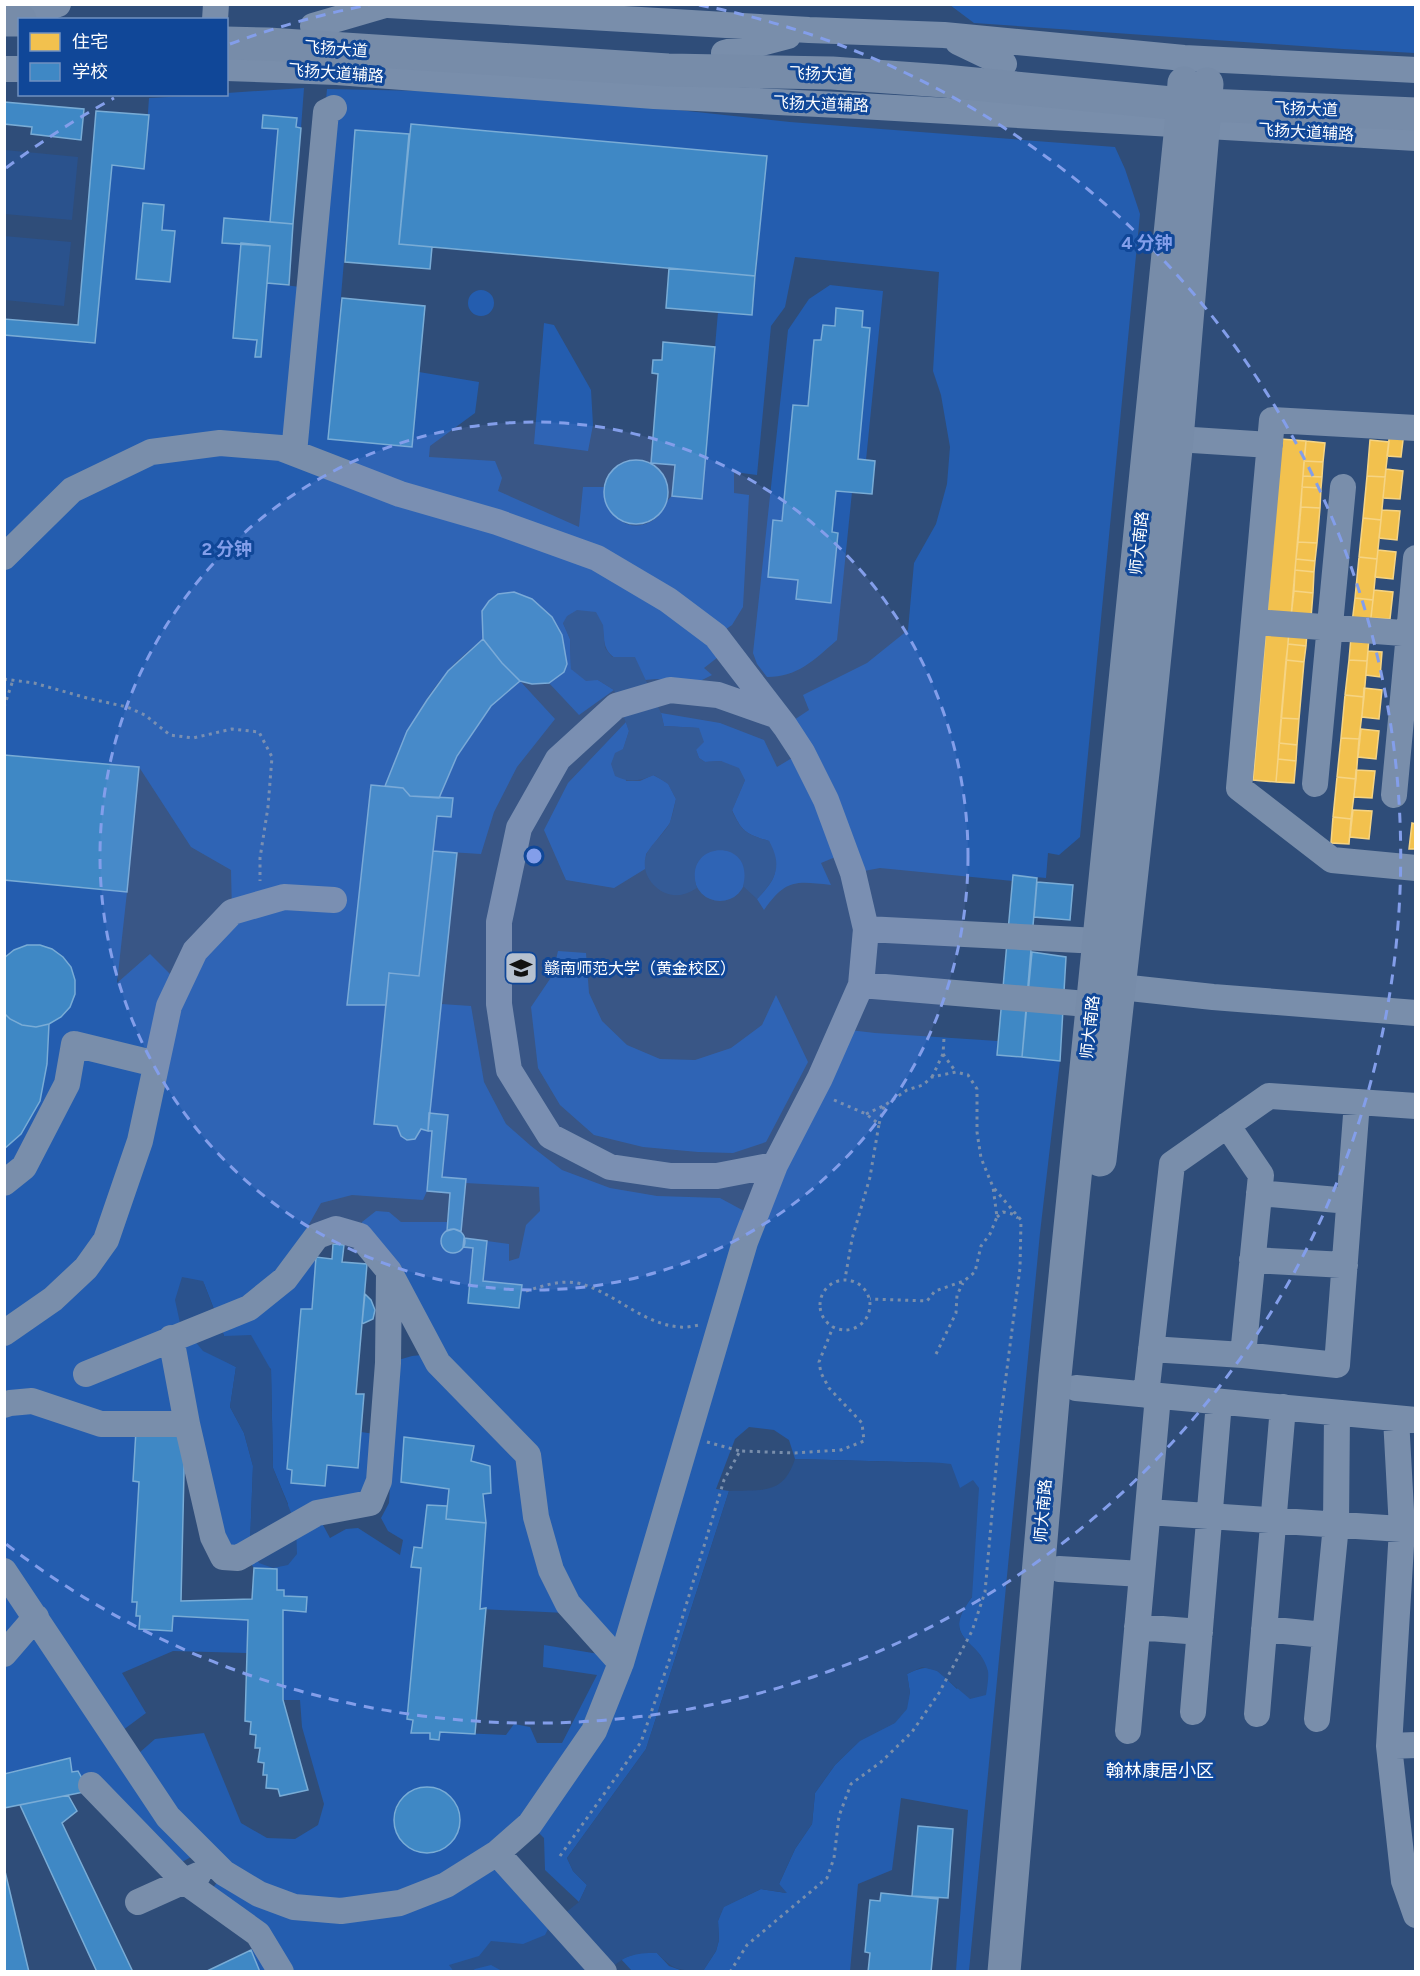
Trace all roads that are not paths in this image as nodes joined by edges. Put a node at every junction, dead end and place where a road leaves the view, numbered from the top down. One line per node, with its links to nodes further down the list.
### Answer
1 (58, 4): 4 (street)
2 (371, 4): 3 (street)
3 (385, 5): 6 (street); 7 (street)
4 (32, 18)
5 (228, 23): 6 (main road, 飞扬大道)
6 (313, 26): 11 (main road, 飞扬大道)
7 (809, 30): 8 (street); 11 (street)
8 (944, 35): 13 (street); 15 (street)
9 (228, 43): 10 (main road, 飞扬大道)
10 (268, 44): 12 (main road, 飞扬大道); 16 (street)
11 (724, 53): 13 (main road, 飞扬大道)
12 (548, 63): 17 (main road, 飞扬大道); 18 (street)
13 (1004, 64): 20 (main road, 飞扬大道)
14 (228, 68): 16 (street, 飞扬大道辅路)
15 (1416, 70)
16 (337, 72): 18 (street, 飞扬大道辅路)
17 (944, 81): 20 (main road, 飞扬大道); 21 (street)
18 (476, 83): 21 (street, 飞扬大道辅路)
19 (1416, 94): 20 (main road, 飞扬大道)
20 (1194, 104): 21 (street, 飞扬大道辅路); 23 (main road, 飞扬大道); 26 (street, 飞扬大道辅路); 28 (main road, 师大南路); 43 (main road, 师大南路)
21 (860, 106)
22 (334, 108): 30 (street)
23 (1347, 110): 24 (main road, 飞扬大道); 25 (street)
24 (1416, 114)
25 (1416, 133)
26 (1416, 138)
27 (1416, 428): 29 (street)
28 (1177, 439): 29 (street); 43 (main road, 师大南路)
29 (1270, 446): 34 (street)
30 (294, 453): 32 (street); 37 (street)
31 (1343, 487): 35 (street)
32 (4, 557)
33 (1416, 558): 36 (street)
34 (1255, 621): 35 (street); 40 (street)
35 (1330, 627): 36 (street); 38 (street)
36 (1412, 634): 39 (street)
37 (775, 715): 42 (street); 51 (street)
38 (1315, 784)
39 (1394, 795)
40 (1416, 868)
41 (334, 900): 47 (street)
42 (866, 928): 43 (street); 44 (street)
43 (1111, 942): 45 (main road, 师大南路)
44 (861, 985): 45 (street); 51 (street)
45 (1105, 995): 46 (street); 63 (main road, 师大南路); 101 (main road, 师大南路)
46 (1416, 1013)
47 (156, 1064): 52 (street); 58 (street)
48 (1357, 1102): 49 (street); 50 (street); 54 (street)
49 (1416, 1106)
50 (1227, 1125): 53 (street); 60 (street)
51 (775, 1165): 86 (street)
52 (4, 1183)
53 (1259, 1193): 54 (street); 55 (street)
54 (1349, 1201): 56 (street)
55 (1252, 1260): 56 (street); 61 (street)
56 (1345, 1265): 61 (street)
57 (389, 1271): 59 (street); 70 (street); 86 (street)
58 (4, 1333)
59 (171, 1338): 62 (street); 70 (street)
60 (1151, 1349): 61 (street); 64 (street)
61 (1243, 1355)
62 (86, 1374)
63 (1076, 1388): 64 (street); 76 (main road, 师大南路)
64 (1152, 1396): 65 (street); 71 (street)
65 (1220, 1402): 67 (street); 72 (street)
66 (4, 1405): 70 (street)
67 (1282, 1407): 68 (street); 73 (street)
68 (1337, 1413): 69 (street); 74 (street)
69 (1406, 1419): 75 (street)
70 (187, 1424)
71 (1148, 1512): 72 (street); 78 (street)
72 (1210, 1516): 73 (street); 82 (street)
73 (1273, 1521): 74 (street); 81 (street)
74 (1336, 1525): 75 (street); 83 (street)
75 (1409, 1530): 84 (street)
76 (1059, 1569): 78 (street); 102 (main road, 师大南路)
77 (4, 1571): 79 (street)
78 (1142, 1574): 80 (street)
79 (36, 1617): 85 (street); 95 (street)
80 (1137, 1627): 82 (street); 90 (street)
81 (1264, 1629): 83 (street); 88 (street)
82 (1200, 1632): 87 (street)
83 (1325, 1635): 89 (street)
84 (1406, 1638): 92 (street)
85 (4, 1654)
86 (621, 1663): 94 (street)
87 (1193, 1712)
88 (1257, 1714)
89 (1317, 1719)
90 (1128, 1731)
91 (1416, 1745): 92 (street)
92 (1389, 1746): 98 (street)
93 (91, 1785): 96 (street)
94 (497, 1853): 95 (street); 100 (street)
95 (217, 1866): 96 (street)
96 (184, 1881): 97 (street); 99 (street)
97 (138, 1902)
98 (1416, 1915)
99 (281, 1971)
100 (604, 1971)
101 (1004, 1971)
102 (1027, 1971)

